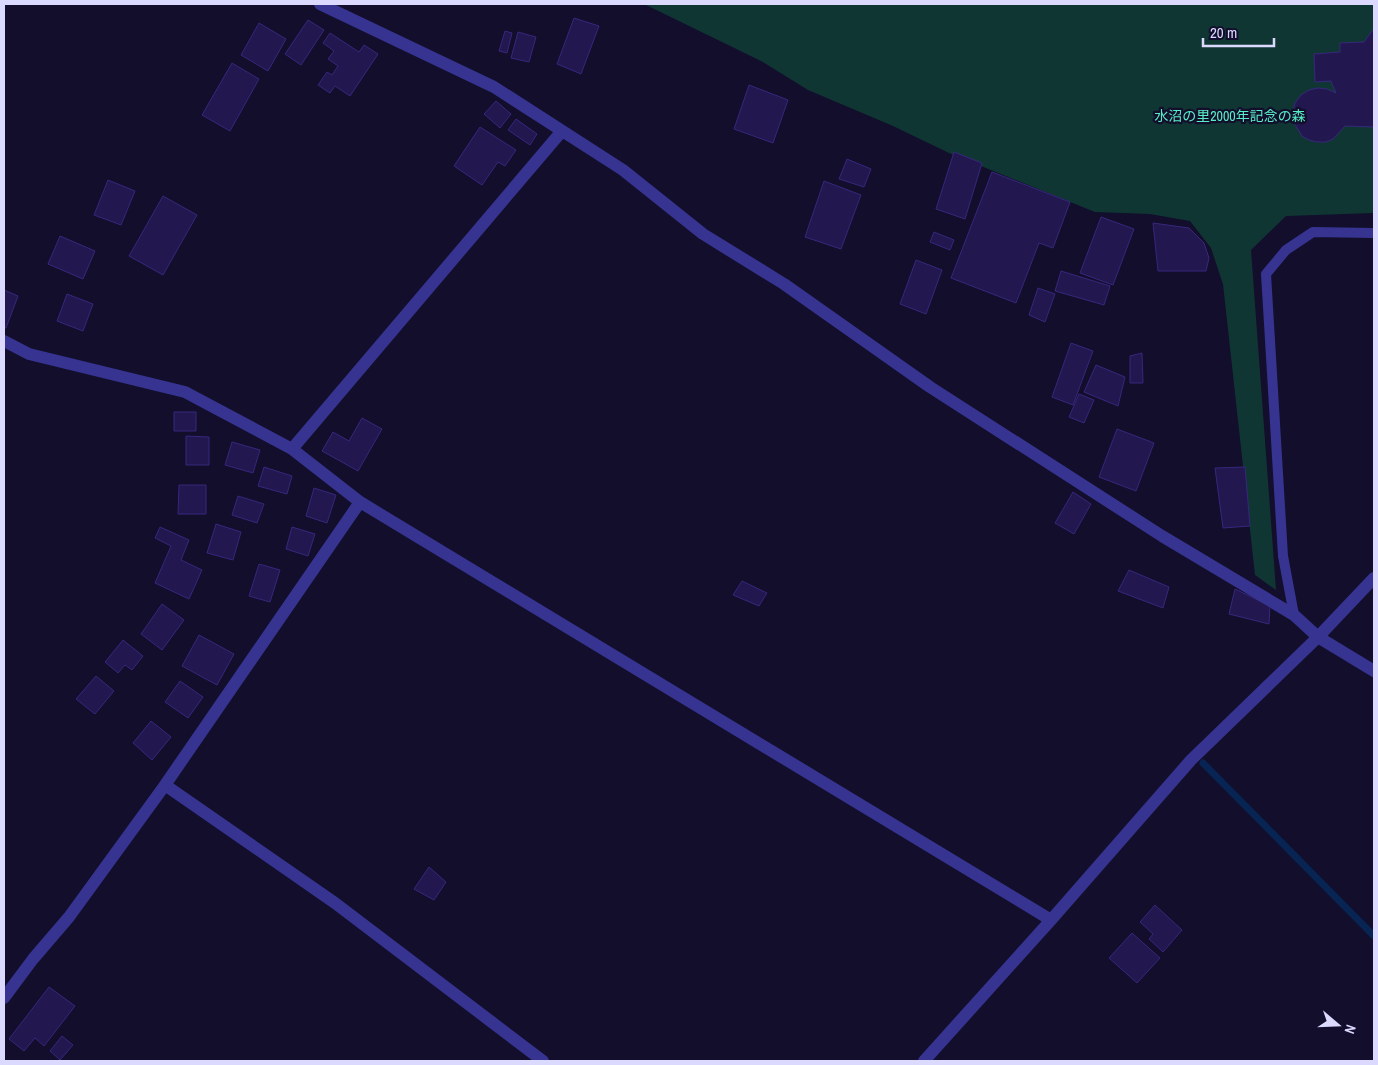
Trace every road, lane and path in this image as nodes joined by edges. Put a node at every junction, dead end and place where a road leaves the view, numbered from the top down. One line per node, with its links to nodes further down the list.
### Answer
1 (320, 4): 2 (street)
2 (562, 131): 5 (street); 8 (street)
3 (1374, 233): 8 (lane)
4 (4, 341): 5 (street)
5 (292, 449): 6 (street)
6 (360, 502): 11 (street); 12 (street)
7 (1374, 578): 9 (street)
8 (1294, 615): 9 (street)
9 (1318, 637): 10 (street); 12 (street)
10 (1374, 671)
11 (165, 785): 13 (street); 14 (street)
12 (1051, 920): 15 (street)
13 (4, 998)
14 (543, 1061)
15 (924, 1061)

